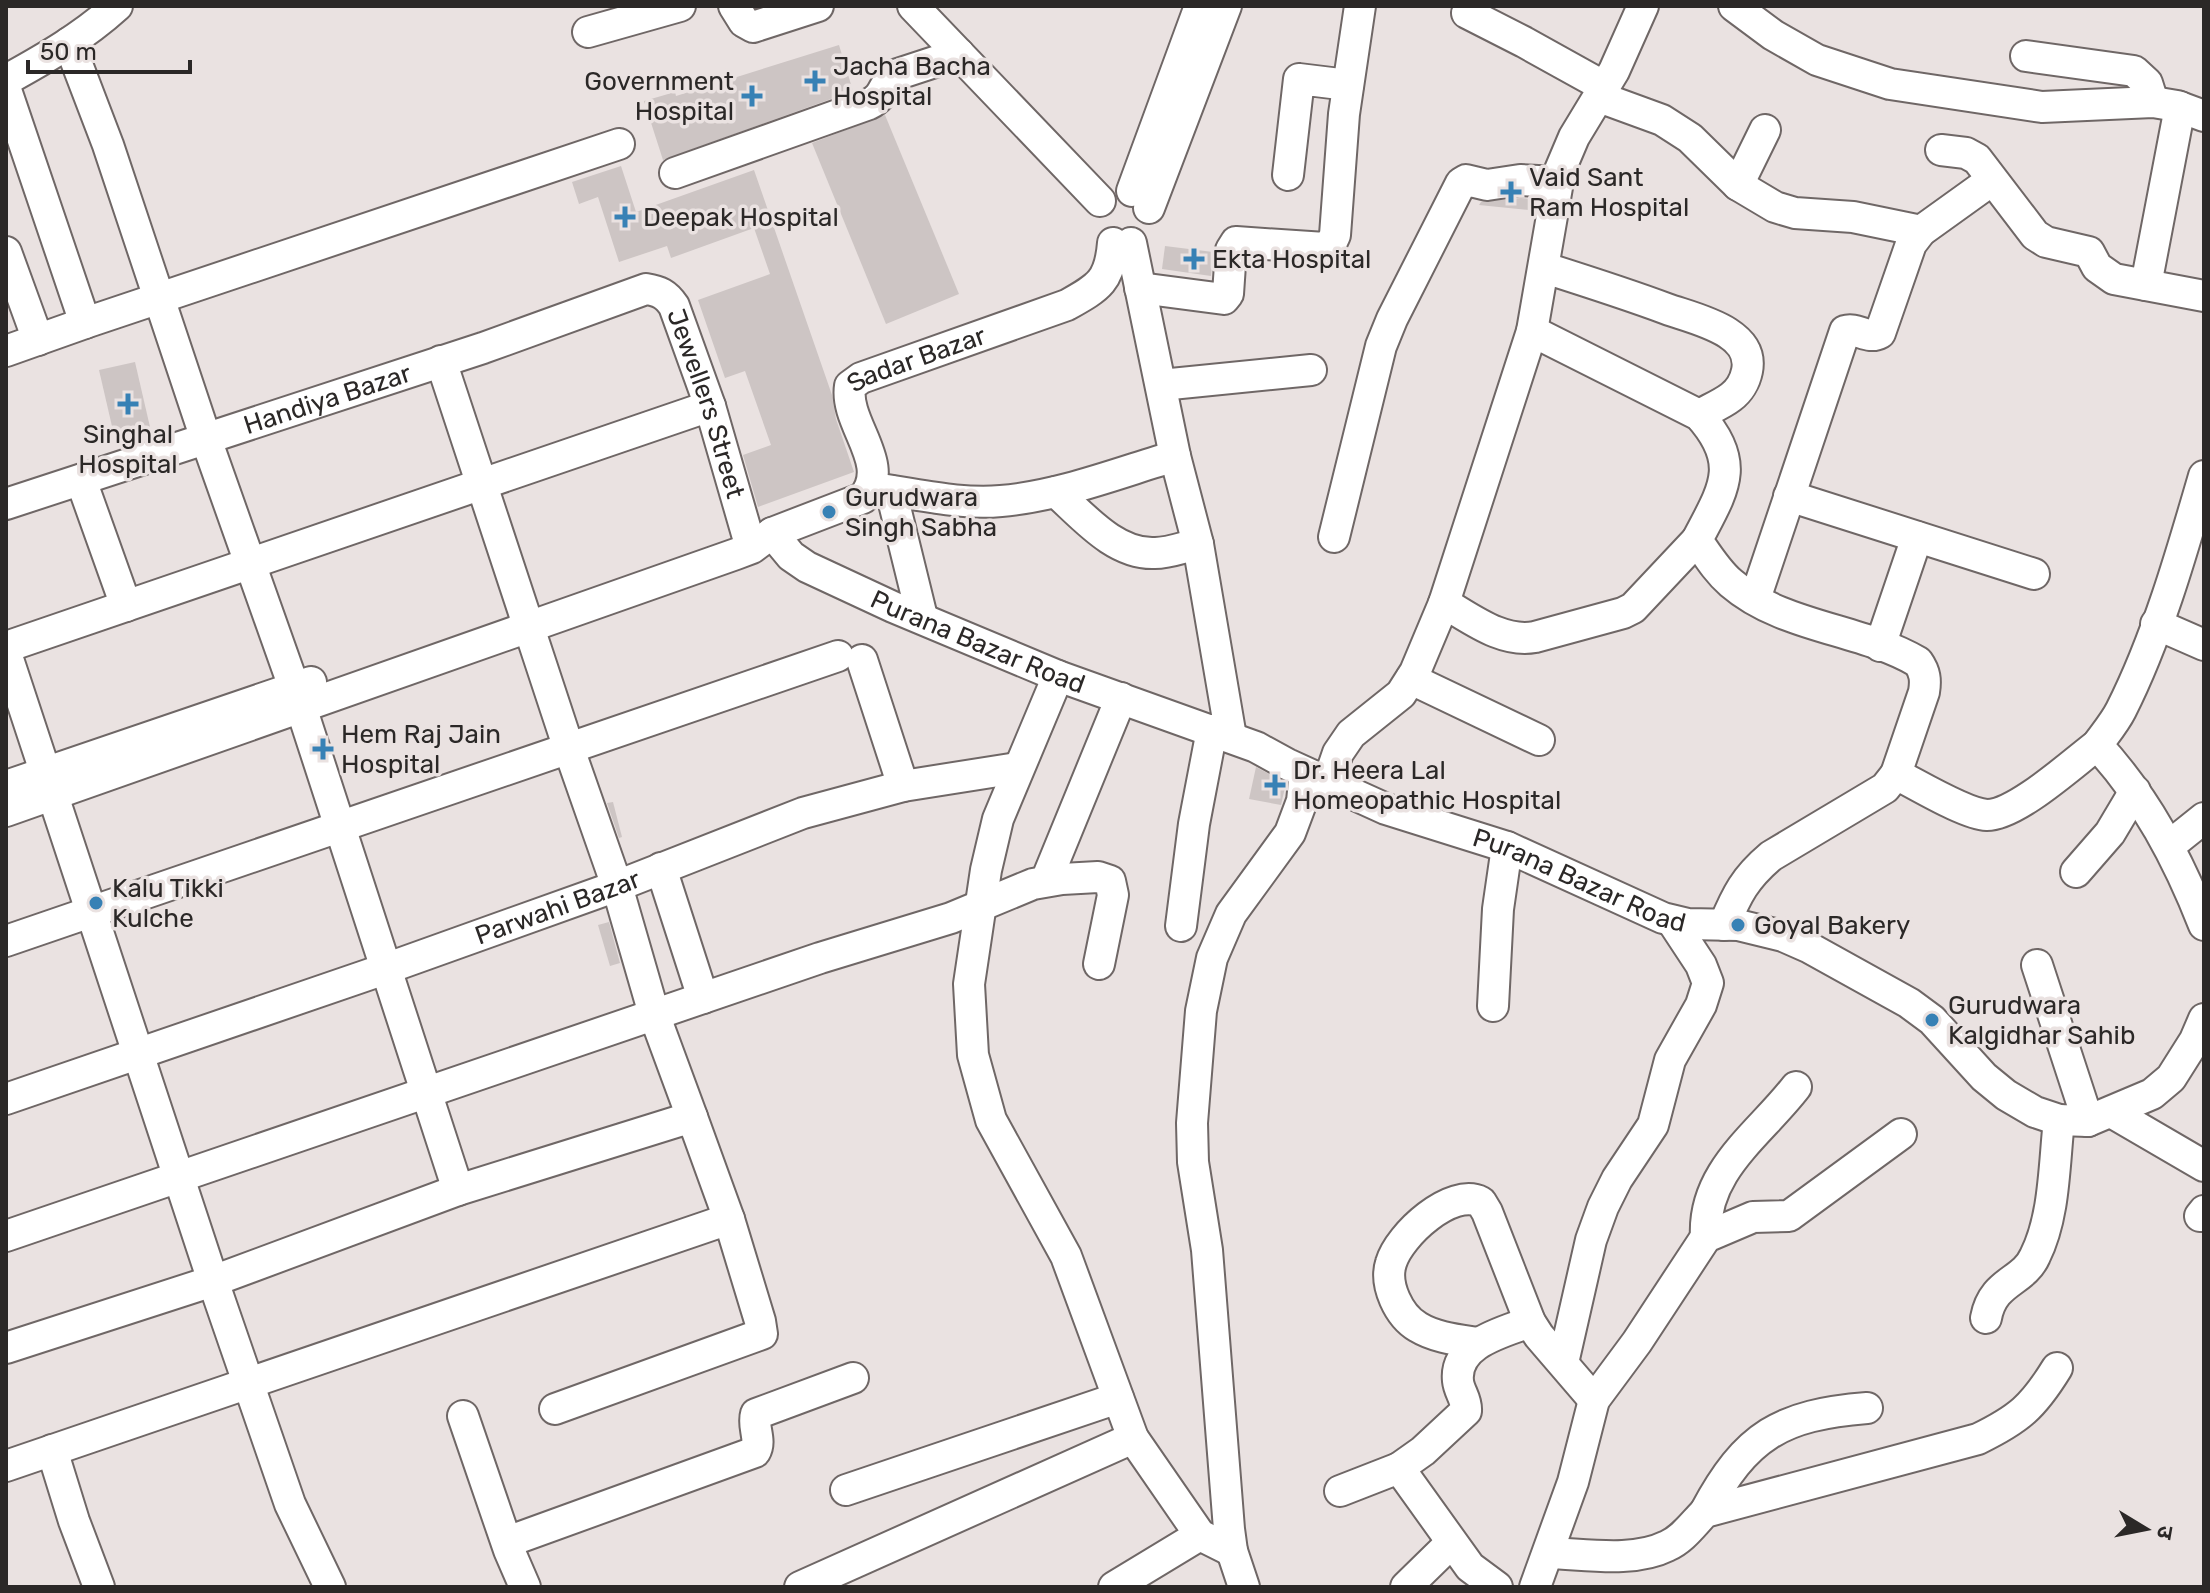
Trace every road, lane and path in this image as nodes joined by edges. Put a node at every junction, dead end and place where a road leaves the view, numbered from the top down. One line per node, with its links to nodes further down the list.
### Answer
1 (117, 6): 13 (street)
2 (680, 6): 12 (street)
3 (734, 6): 4 (street)
4 (818, 6)
5 (913, 6): 14 (street)
6 (1200, 6): 29 (street)
7 (1226, 6): 29 (street)
8 (1360, 6): 17 (street)
9 (1643, 6): 19 (street)
10 (1734, 6): 20 (street)
11 (1467, 13): 19 (street)
12 (588, 32)
13 (69, 43): 16 (street); 39 (street)
14 (959, 54): 24 (street); 30 (street)
15 (2026, 56): 20 (street)
16 (6, 80)
17 (1348, 85): 25 (street); 36 (street)
18 (6, 90): 40 (street)
19 (1602, 92): 27 (street); 28 (street)
20 (2179, 108): 35 (street)
21 (1765, 130): 28 (street)
22 (619, 144): 39 (street)
23 (1941, 150): 26 (street)
24 (675, 173)
25 (1288, 175)
26 (1992, 180): 31 (street); 35 (street)
27 (1558, 182): 34 (street); 60 (street)
28 (1738, 185): 31 (street)
29 (1140, 200): 30 (street); 32 (street)
30 (1100, 201): 32 (street)
31 (1921, 231): 56 (street)
32 (1122, 243): 36 (street); 54 (street, Sadar Bazar)
33 (6, 252): 42 (street)
34 (1545, 268): 41 (street); 48 (street)
35 (2146, 285): 38 (street)
36 (1140, 288): 46 (street)
37 (646, 289): 44 (street, Handiya Bazar); 47 (street, Jewellers Street)
38 (2204, 296)
39 (158, 297): 40 (street); 49 (street)
40 (85, 323): 42 (street)
41 (1532, 331): 48 (street); 67 (street)
42 (38, 340): 43 (street)
43 (6, 351)
44 (441, 361): 49 (street, Handiya Bazar); 53 (street)
45 (1311, 370): 46 (street)
46 (1161, 385): 50 (street)
47 (710, 406): 53 (street); 59 (street, Jewellers Street)
48 (1699, 415): 62 (street)
49 (206, 439): 52 (street, Handiya Bazar); 64 (street)
50 (1175, 456): 55 (street); 63 (street)
51 (2204, 476): 58 (street)
52 (81, 480): 57 (street, Handiya Bazar); 68 (street)
53 (482, 484): 64 (street); 69 (street)
54 (881, 490): 55 (street); 59 (street); 70 (street)
55 (1056, 492): 63 (street)
56 (1789, 496): 61 (street); 66 (street)
57 (6, 504)
58 (2200, 509): 71 (street)
59 (760, 534): 69 (street); 70 (street, Purana Bazar Road)
60 (1334, 537)
61 (1917, 537): 65 (street); 73 (street)
62 (1697, 540): 66 (street); 67 (street)
63 (1198, 544): 79 (street)
64 (250, 563): 68 (street); 77 (street)
65 (2034, 574)
66 (1755, 599): 73 (street)
67 (1444, 603): 76 (street)
68 (126, 606): 74 (street)
69 (526, 616): 77 (street); 82 (street)
70 (922, 617): 75 (street, Purana Bazar Road)
71 (2156, 624): 72 (street); 81 (street)
72 (2204, 645)
73 (1880, 646): 84 (street)
74 (6, 650): 86 (street)
75 (1058, 676): 78 (street, Purana Bazar Road); 83 (street)
76 (1411, 679): 80 (street); 85 (street)
77 (298, 698): 86 (street); 92 (street)
78 (1121, 698): 79 (street, Purana Bazar Road); 97 (street)
79 (1221, 734): 85 (street, Purana Bazar Road); 104 (street)
80 (1539, 740)
81 (2097, 745): 84 (street); 89 (street)
82 (569, 749): 88 (street); 92 (street); 98 (street)
83 (1017, 768): 88 (street, Parwahi Bazar); 99 (street)
84 (1896, 774): 102 (street)
85 (1317, 777): 94 (street, Purana Bazar Road); 150 (street)
86 (48, 784): 87 (street); 90 (street); 100 (street)
87 (6, 786)
88 (903, 786): 95 (street, Parwahi Bazar)
89 (2135, 791): 93 (street); 96 (street)
90 (6, 811)
91 (2204, 818): 93 (street)
92 (338, 826): 100 (street); 108 (street)
93 (2169, 846): 103 (street)
94 (1507, 847): 101 (street, Purana Bazar Road); 110 (street)
95 (661, 868): 98 (street, Parwahi Bazar); 109 (street)
96 (2076, 872)
97 (1046, 881): 99 (street); 106 (street)
98 (617, 886): 108 (street, Parwahi Bazar); 111 (street)
99 (979, 907): 109 (street); 135 (street)
100 (91, 913): 105 (street); 113 (street)
101 (1672, 921): 102 (street, Purana Bazar Road); 131 (street)
102 (1724, 925): 118 (street, Purana Bazar Road)
103 (2204, 925)
104 (1181, 926)
105 (6, 941)
106 (1099, 964)
107 (2037, 965): 118 (street)
108 (385, 969): 113 (street, Parwahi Bazar); 115 (street)
109 (703, 998): 111 (street)
110 (1493, 1006)
111 (654, 1014): 115 (street); 117 (street)
112 (2201, 1037): 118 (street)
113 (137, 1053): 116 (street, Parwahi Bazar); 121 (street)
114 (1796, 1087): 125 (street)
115 (427, 1092): 121 (street); 122 (street)
116 (6, 1099)
117 (692, 1117): 122 (street); 123 (street)
118 (2086, 1118): 120 (street, Purana Bazar Road); 127 (street)
119 (1901, 1134): 125 (street)
120 (2204, 1166)
121 (179, 1177): 124 (street); 126 (street)
122 (458, 1190): 126 (street)
123 (729, 1219): 134 (street); 138 (street)
124 (6, 1236)
125 (1706, 1237): 136 (street)
126 (213, 1281): 130 (street); 134 (street)
127 (1986, 1318)
128 (1530, 1322): 129 (street); 129 (street); 131 (street)
129 (1478, 1343): 143 (street)
130 (6, 1348)
131 (1563, 1363): 136 (street)
132 (2057, 1368): 146 (street)
133 (853, 1378): 148 (street)
134 (250, 1383): 141 (street); 154 (street)
135 (1118, 1398): 140 (street); 144 (street)
136 (1594, 1400): 151 (street)
137 (1867, 1408): 146 (street)
138 (555, 1409)
139 (463, 1416): 148 (street)
140 (1133, 1438): 147 (street); 152 (street)
141 (52, 1450): 142 (street); 153 (street)
142 (6, 1466)
143 (1399, 1468): 145 (street); 149 (street)
144 (846, 1490)
145 (1340, 1491)
146 (1705, 1512): 151 (street)
147 (1200, 1535): 150 (street); 157 (street)
148 (507, 1542): 155 (street)
149 (1451, 1543): 159 (street); 160 (street)
150 (1232, 1551): 158 (street)
151 (1549, 1553): 161 (street)
152 (854, 1577): 156 (street)
153 (99, 1587)
154 (330, 1587)
155 (525, 1587)
156 (800, 1587)
157 (1114, 1587)
158 (1244, 1587)
159 (1406, 1587)
160 (1497, 1587)
161 (1535, 1587)

